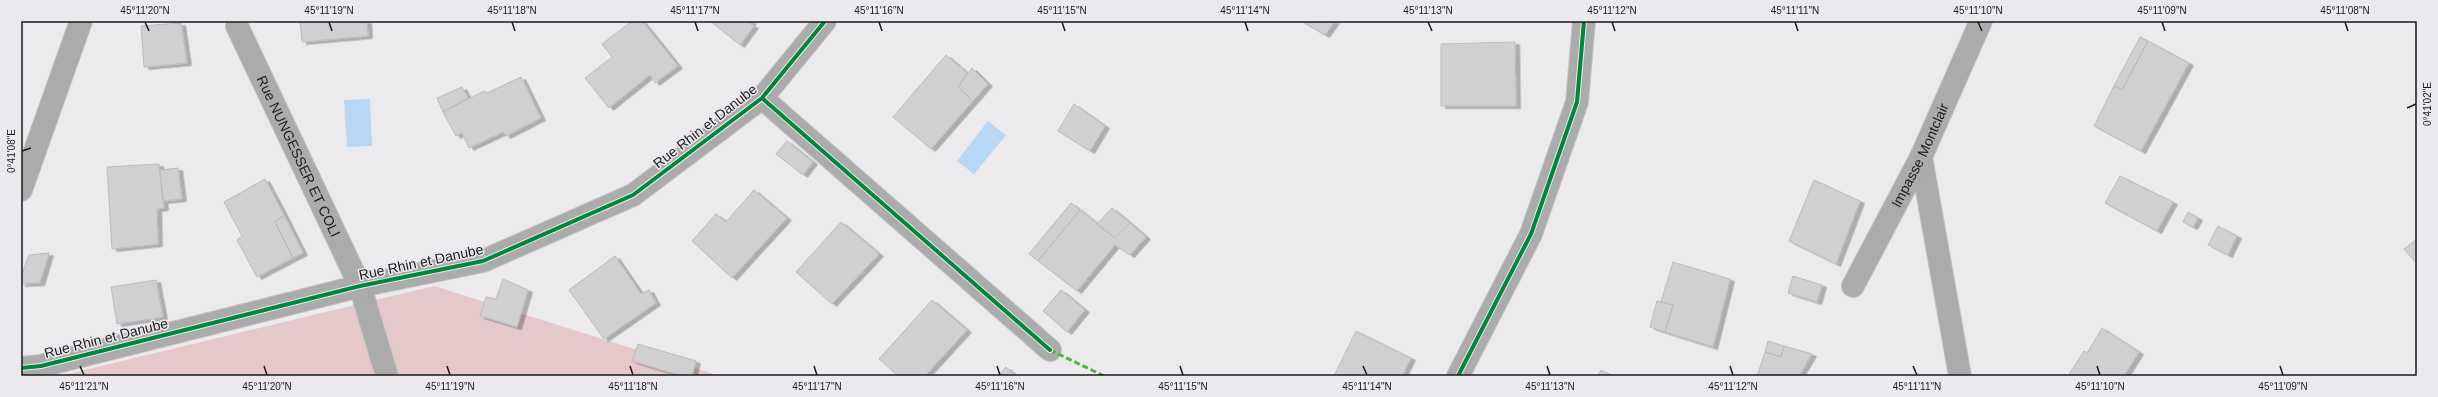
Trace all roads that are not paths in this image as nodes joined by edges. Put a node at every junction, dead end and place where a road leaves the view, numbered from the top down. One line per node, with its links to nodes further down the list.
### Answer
1 (81, 21): 8 (street)
2 (825, 21): 6 (street, Rue Rhin et Danube)
3 (1584, 21): 14 (street)
4 (1981, 21): 7 (street, Impasse Montclair)
5 (236, 26): 9 (street, Rue NUNGESSER ET COLI)
6 (762, 98): 9 (street, Rue Rhin et Danube); 11 (street)
7 (1921, 157): 10 (street, Impasse Montclair); 15 (street)
8 (21, 190)
9 (360, 286): 12 (street, Rue Rhin et Danube); 13 (street, Rue NUNGESSER ET COLI)
10 (1853, 286)
11 (1050, 350)
12 (21, 368)
13 (387, 376)
14 (1458, 376)
15 (1960, 376)

